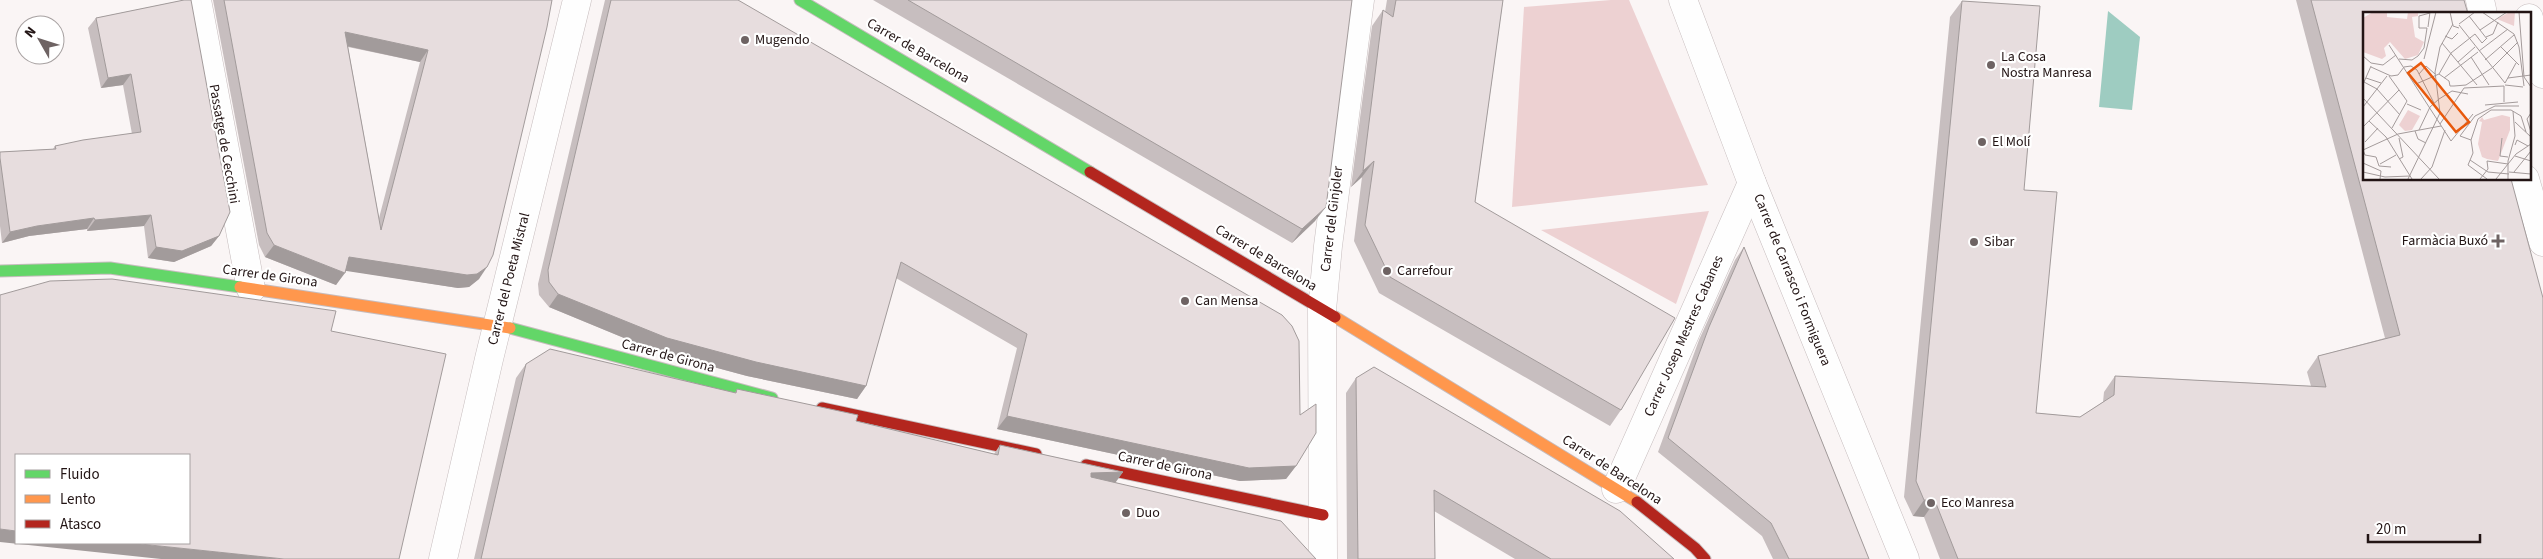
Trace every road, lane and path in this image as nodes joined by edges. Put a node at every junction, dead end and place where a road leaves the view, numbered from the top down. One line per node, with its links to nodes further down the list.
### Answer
1 (197, 0): 12 (street, Passatge de Cecchini)
2 (577, 0): 14 (street, Carrer del Poeta Mistral)
3 (800, 0): 13 (street, Carrer de Barcelona)
4 (1360, 0): 13 (street, Carrer del Ginjoler)
5 (1682, 0): 9 (street, Carrer de Carrasco i Formiguera)
6 (2530, 22): 7 (street)
7 (2543, 74)
8 (2525, 180): 10 (street)
9 (1752, 183): 19 (street, Carrer Josep Mestres Cabanes); 24 (street, Carrer de Carrasco i Formiguera)
10 (2543, 242)
11 (0, 271): 12 (street, Carrer de Girona)
12 (251, 289): 14 (street, Carrer de Girona)
13 (1322, 310): 19 (street, Carrer de Barcelona); 20 (street, Carrer del Ginjoler)
14 (497, 325): 15 (street, Carrer de Girona); 21 (street, Carrer del Poeta Mistral)
15 (782, 400)
16 (811, 406): 17 (street)
17 (1052, 457)
18 (1072, 462): 20 (street, Carrer de Girona)
19 (1616, 489): 23 (street, Carrer de Barcelona)
20 (1323, 515): 22 (street, Carrer del Ginjoler)
21 (443, 559)
22 (1323, 559)
23 (1705, 559)
24 (1905, 559)

